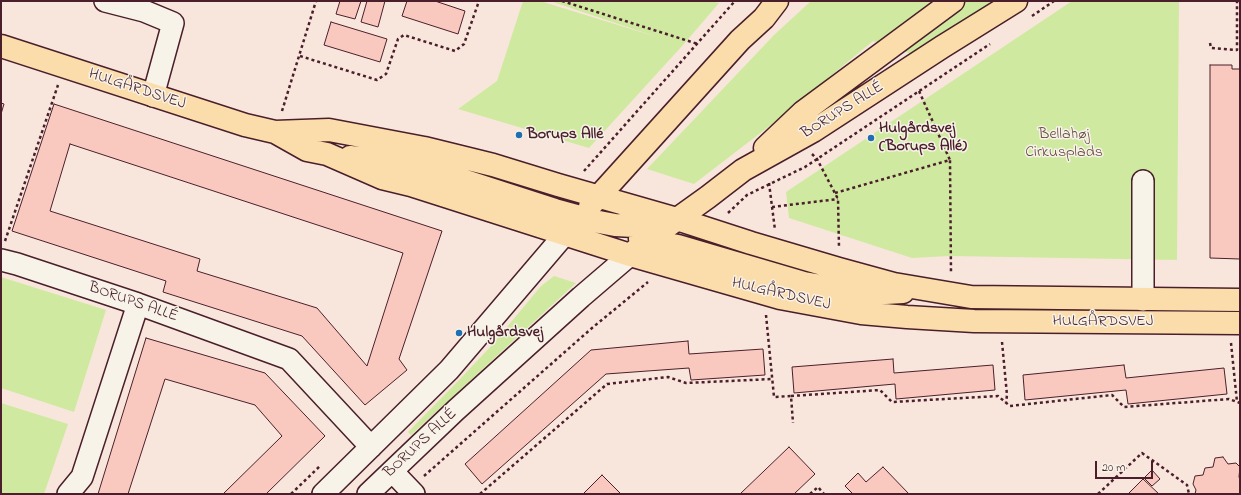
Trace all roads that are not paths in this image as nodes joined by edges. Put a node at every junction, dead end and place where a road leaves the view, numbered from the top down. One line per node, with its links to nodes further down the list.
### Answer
1 (105, 1): 5 (street)
2 (777, 1): 7 (main road, BORUPS ALLÉ)
3 (783, 1): 7 (main road)
4 (953, 1): 12 (main road)
5 (146, 6): 9 (street)
6 (1022, 10): 12 (main road, BORUPS ALLÉ)
7 (764, 18): 14 (main road, BORUPS ALLÉ)
8 (1, 46): 9 (main road, HULGÅRDSVEJ)
9 (153, 96): 10 (main road, HULGÅRDSVEJ)
10 (275, 132): 11 (main road, HULGÅRDSVEJ); 14 (main road, HULGÅRDSVEJ)
11 (327, 154): 15 (main road); 17 (main road, HULGÅRDSVEJ)
12 (751, 165): 16 (main road, BORUPS ALLÉ)
13 (1143, 181): 22 (street)
14 (599, 196): 15 (main road, BORUPS ALLÉ); 16 (main road, HULGÅRDSVEJ)
15 (581, 216): 16 (main road); 17 (main road, BORUPS ALLÉ)
16 (677, 219): 18 (main road, BORUPS ALLÉ); 21 (main road, HULGÅRDSVEJ)
17 (565, 234): 18 (main road); 19 (main road, HULGÅRDSVEJ); 26 (street, BORUPS ALLÉ)
18 (648, 240): 19 (main road, BORUPS ALLÉ); 21 (main road)
19 (630, 255): 25 (main road, HULGÅRDSVEJ); 27 (street, BORUPS ALLÉ)
20 (9, 262): 24 (street, BORUPS ALLÉ)
21 (928, 290): 22 (main road, HULGÅRDSVEJ)
22 (1143, 300): 23 (main road, HULGÅRDSVEJ)
23 (1240, 300)
24 (138, 304): 26 (street, BORUPS ALLÉ); 29 (street)
25 (1234, 323)
26 (371, 447): 30 (street, BORUPS ALLÉ)
27 (392, 471): 28 (street); 31 (street, BORUPS ALLÉ)
28 (418, 486)
29 (68, 494)
30 (323, 494)
31 (368, 494)

